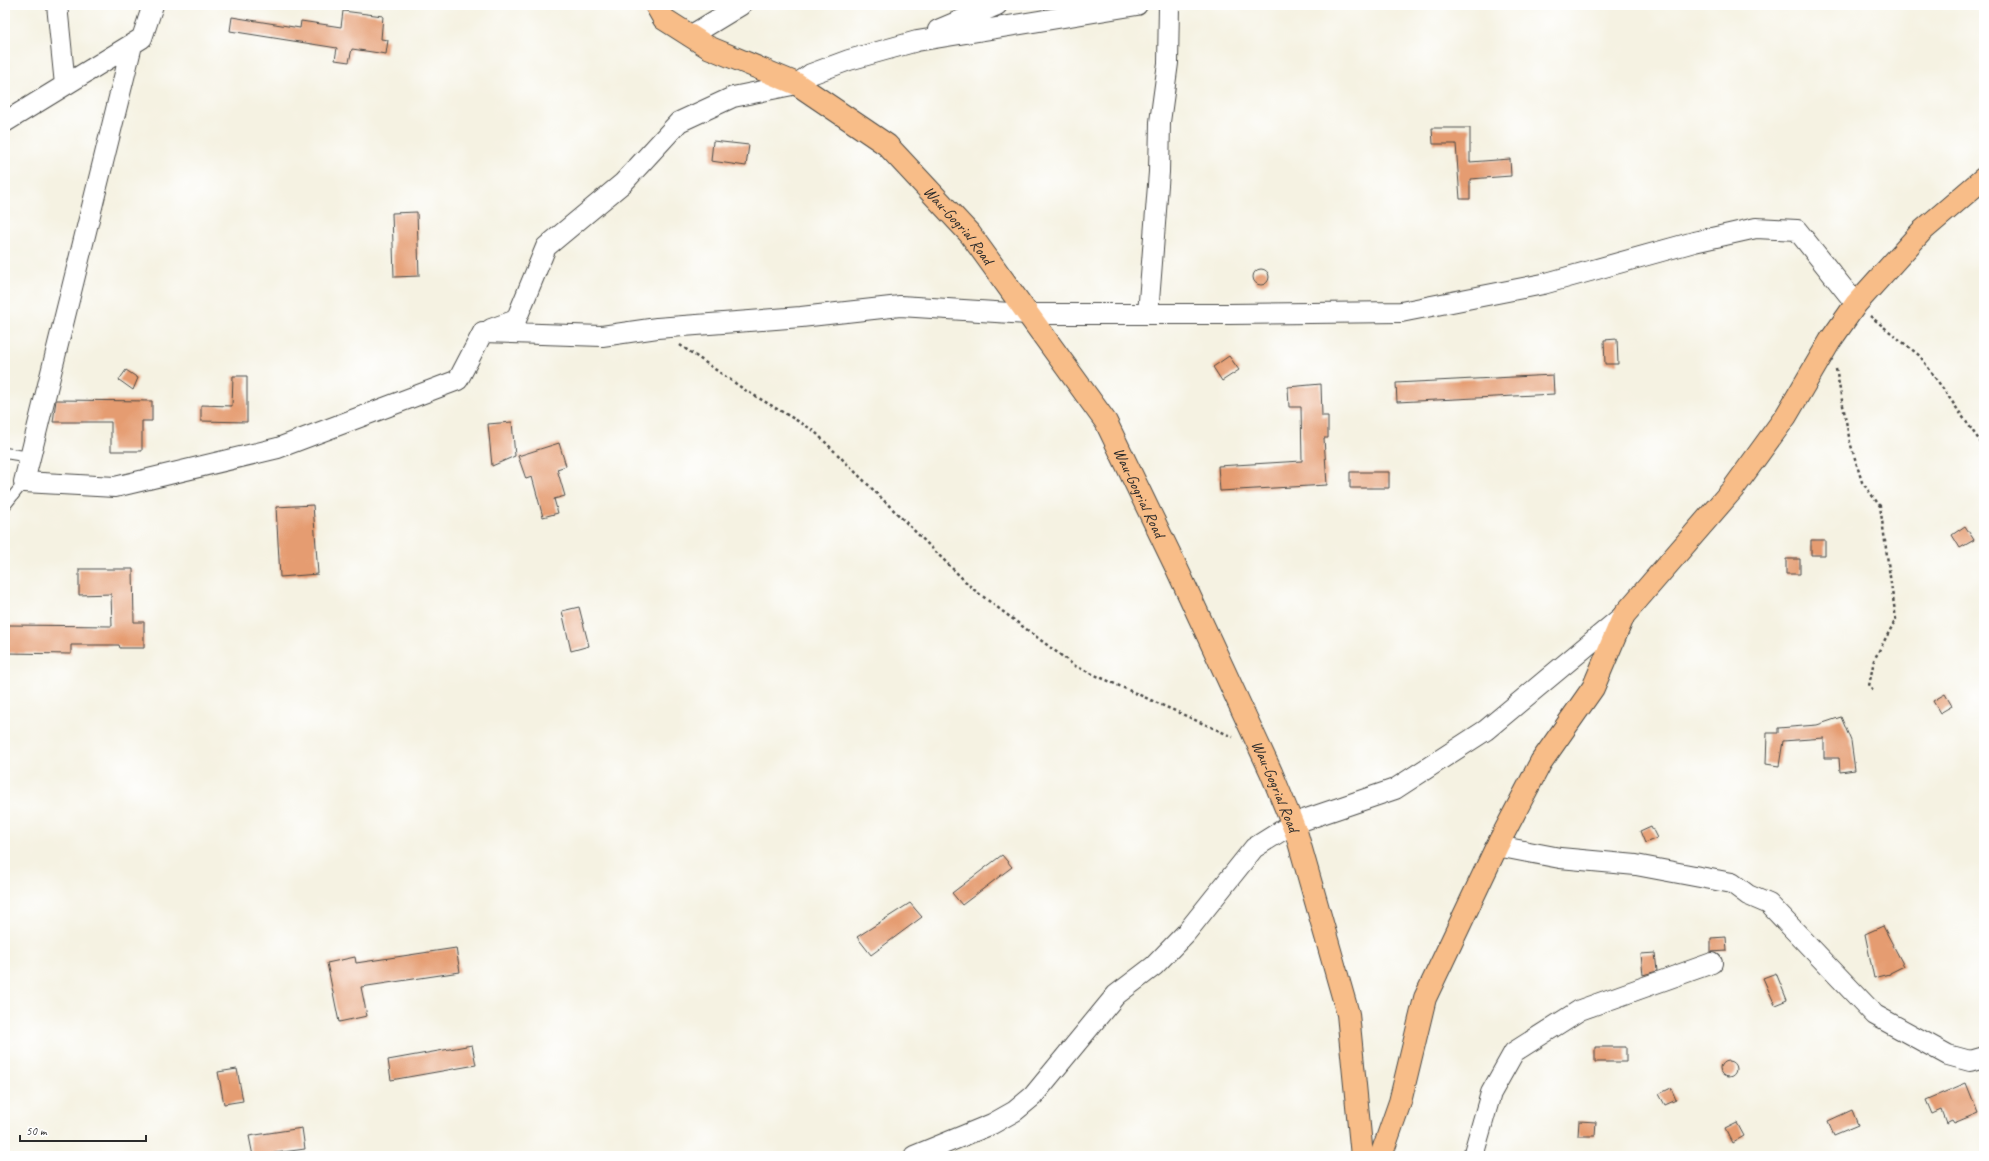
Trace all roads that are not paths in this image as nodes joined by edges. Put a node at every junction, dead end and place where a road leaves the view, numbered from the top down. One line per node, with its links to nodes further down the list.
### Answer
1 (57, 5): 12 (street)
2 (153, 5): 10 (street)
3 (656, 5): 8 (main road, Wau-Gogrial Road)
4 (741, 5): 8 (street)
5 (997, 5): 9 (street)
6 (1137, 5): 9 (street)
7 (1169, 5): 17 (street)
8 (690, 36): 11 (main road, Wau-Gogrial Road)
9 (918, 41): 11 (street)
10 (132, 45): 12 (street); 20 (street)
11 (797, 84): 16 (main road, Wau-Gogrial Road); 18 (street)
12 (65, 85): 13 (street)
13 (5, 122)
14 (1984, 178): 15 (main road)
15 (1856, 304): 17 (street); 23 (main road)
16 (1028, 314): 17 (street); 18 (street); 24 (main road, Wau-Gogrial Road)
17 (1148, 314)
18 (483, 332): 21 (street)
19 (5, 453): 20 (lane)
20 (30, 457): 21 (street)
21 (24, 482): 22 (lane)
22 (5, 506)
23 (1624, 615): 24 (street); 25 (main road)
24 (1292, 824): 28 (street); 29 (main road, Wau-Gogrial Road)
25 (1497, 846): 27 (street); 30 (main road)
26 (1712, 963): 31 (street)
27 (1984, 1057)
28 (914, 1156)
29 (1362, 1156)
30 (1381, 1156)
31 (1473, 1156)

